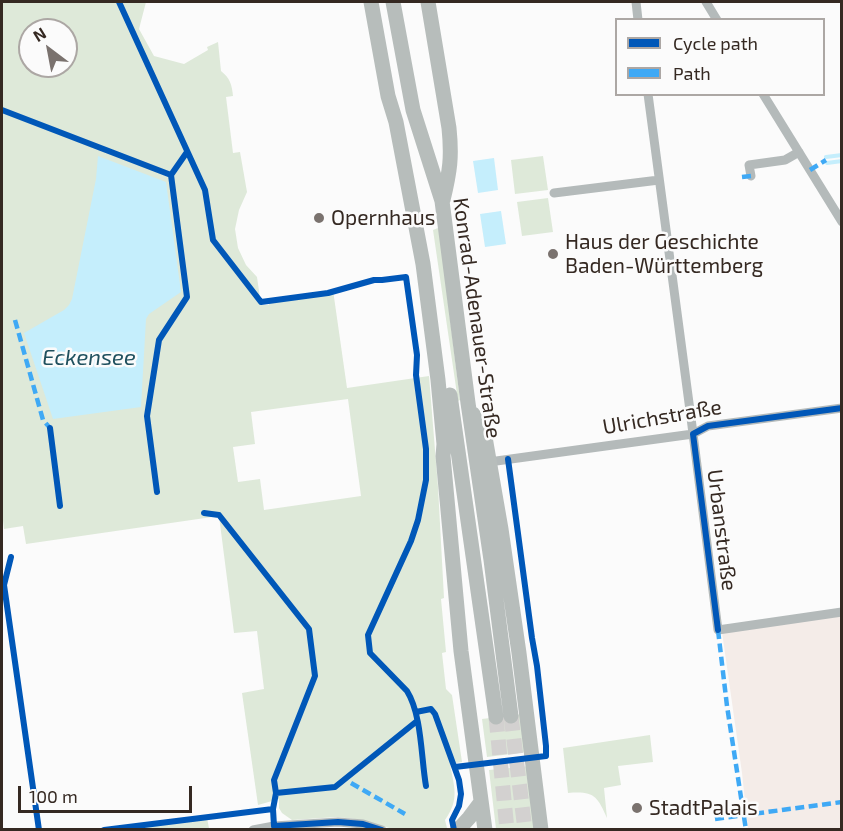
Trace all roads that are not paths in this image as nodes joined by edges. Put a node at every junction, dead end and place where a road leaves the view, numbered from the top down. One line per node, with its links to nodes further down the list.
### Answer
1 (370, 2): 17 (main road)
2 (384, 2): 18 (main road, Konrad-Adenauer-Straße)
3 (393, 2): 15 (main road, Konrad-Adenauer-Straße)
4 (428, 2): 15 (main road)
5 (636, 2): 7 (street)
6 (706, 2): 8 (street)
7 (638, 18)
8 (716, 18)
9 (648, 96): 13 (street, Urbanstraße)
10 (764, 96): 11 (street)
11 (799, 152): 12 (street); 16 (street)
12 (751, 176)
13 (659, 180): 14 (street); 21 (street, Urbanstraße)
14 (554, 193)
15 (442, 201): 19 (main road, Konrad-Adenauer-Straße)
16 (842, 222)
17 (438, 376): 18 (main road); 24 (main road)
18 (449, 390): 19 (main road, Konrad-Adenauer-Straße)
19 (468, 403): 22 (main road)
20 (842, 408): 21 (street, Ulrichstraße)
21 (693, 434): 22 (street, Ulrichstraße); 23 (street, Urbanstraße)
22 (489, 462): 31 (main road)
23 (842, 612)
24 (481, 802): 29 (main road); 30 (main road)
25 (320, 824): 26 (street); 27 (street); 28 (street)
26 (253, 830)
27 (332, 830)
28 (382, 830)
29 (458, 830)
30 (484, 830)
31 (541, 830)

